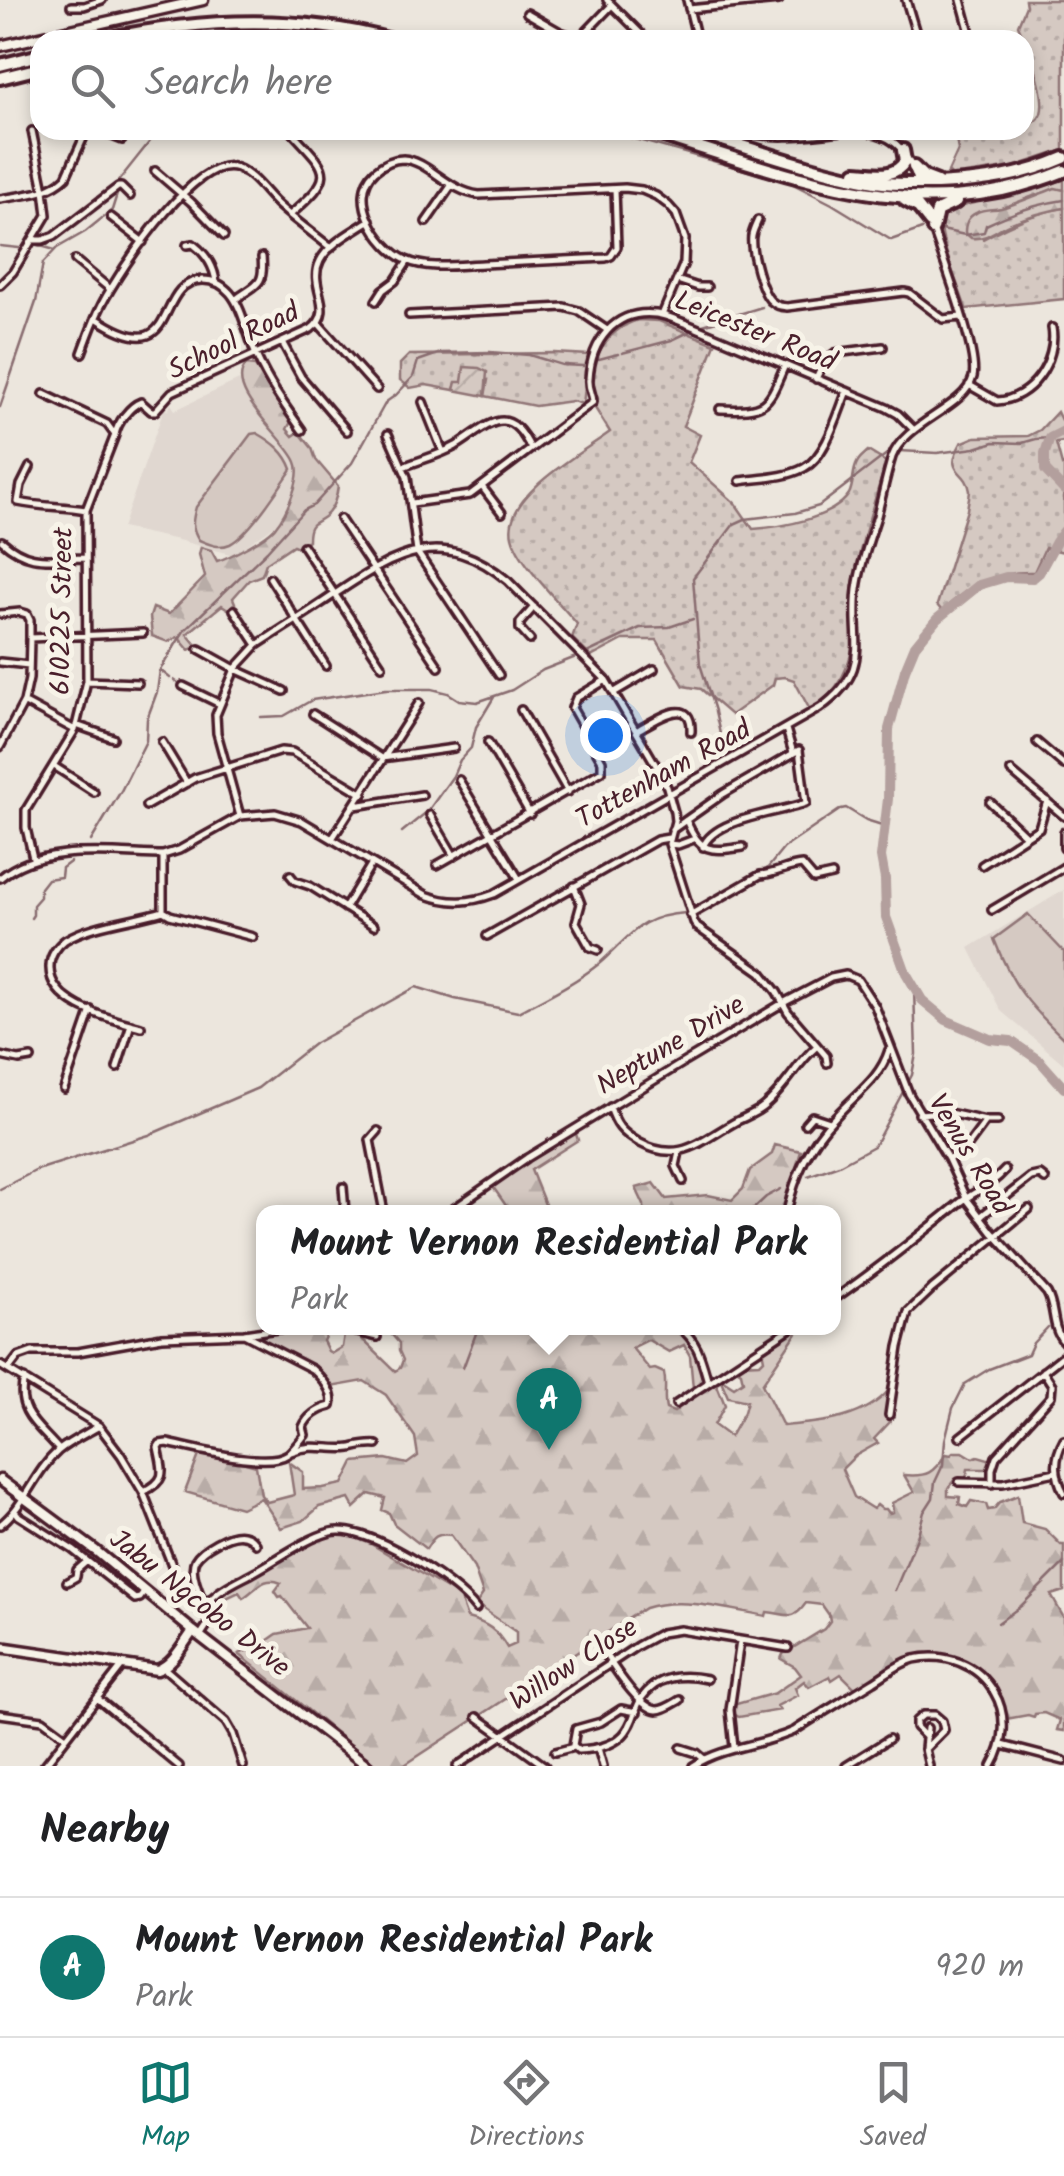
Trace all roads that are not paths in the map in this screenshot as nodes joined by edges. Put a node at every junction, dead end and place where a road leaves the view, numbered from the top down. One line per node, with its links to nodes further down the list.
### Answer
1 (102, 0): 10 (street)
2 (145, 0): 12 (street)
3 (203, 0): 12 (main road)
4 (687, 0): 11 (street)
5 (780, 0): 8 (street)
6 (906, 0): 21 (street)
7 (961, 0): 22 (street)
8 (762, 1): 11 (street)
9 (609, 2): 18 (street); 19 (street)
10 (71, 6)
11 (689, 9): 20 (street)
12 (149, 12): 14 (main road)
13 (527, 13): 17 (street)
14 (70, 30)
15 (156, 30): 16 (main road)
16 (335, 30)
17 (557, 30)
18 (588, 30)
19 (637, 30)
20 (694, 30)
21 (915, 30)
22 (969, 30)
23 (30, 39): 24 (main road)
24 (0, 46)
25 (30, 58): 26 (main road)
26 (0, 65)
27 (30, 70): 28 (main road)
28 (0, 78)
29 (34, 140): 45 (street)
30 (83, 140): 45 (street)
31 (299, 140): 52 (street)
32 (677, 140): 49 (main road)
33 (722, 140): 38 (main road)
34 (890, 140): 35 (street)
35 (903, 150): 37 (street); 38 (main road)
36 (1064, 158): 41 (main road)
37 (914, 167): 41 (main road); 42 (street)
38 (820, 170): 42 (main road)
39 (155, 171): 46 (street)
40 (1064, 171): 47 (main road)
41 (942, 183): 42 (main road)
42 (919, 184): 51 (street)
43 (451, 186): 44 (street); 54 (street); 56 (street)
44 (615, 189): 65 (street); 66 (street)
45 (44, 190): 50 (street); 59 (street)
46 (182, 194): 52 (street); 58 (street); 60 (street)
47 (981, 195): 51 (main road); 57 (main road)
48 (130, 196): 59 (street)
49 (887, 196): 51 (main road); 57 (main road)
50 (0, 198)
51 (924, 198): 57 (street)
52 (290, 215): 62 (street)
53 (111, 216): 60 (street)
54 (370, 220): 62 (street); 65 (street)
55 (758, 220): 75 (street)
56 (426, 222)
57 (932, 225): 75 (street)
58 (224, 236)
59 (33, 240): 68 (street)
60 (142, 242): 70 (street)
61 (187, 244): 67 (street)
62 (330, 248): 77 (street, School Road)
63 (262, 257): 71 (street)
64 (75, 260): 70 (street)
65 (408, 260): 72 (street)
66 (677, 280): 69 (street); 74 (street)
67 (216, 282): 71 (street); 76 (street)
68 (0, 286)
69 (707, 287)
70 (110, 290): 76 (street)
71 (235, 300): 83 (street)
72 (376, 301)
73 (409, 314): 79 (street)
74 (662, 315): 79 (street, Leicester Road); 84 (street, Leicester Road)
75 (961, 317): 86 (street)
76 (96, 318): 82 (street)
77 (318, 324): 80 (street, School Road); 87 (street)
78 (1052, 328): 86 (street)
79 (607, 330): 97 (street)
80 (282, 342): 83 (street, School Road); 94 (street)
81 (882, 347): 85 (street)
82 (82, 352)
83 (255, 354): 92 (street); 95 (street, School Road)
84 (785, 365): 85 (street, Leicester Road); 91 (street)
85 (816, 379): 88 (street, Leicester Road)
86 (969, 385): 93 (street, Tottenham Road)
87 (377, 389)
88 (847, 391): 93 (street, Leicester Road); 101 (street)
89 (44, 394): 95 (street)
90 (423, 402): 98 (street)
91 (720, 408)
92 (302, 430)
93 (914, 430): 144 (street, Tottenham Road)
94 (347, 432)
95 (115, 434): 104 (street, 610225 Street)
96 (388, 434): 100 (street)
97 (531, 449): 98 (street); 102 (street)
98 (443, 452): 100 (street)
99 (30, 467): 104 (street)
100 (403, 467): 103 (street)
101 (740, 480)
102 (483, 488): 103 (street); 105 (street)
103 (412, 503): 109 (street)
104 (86, 510): 110 (street, 610225 Street)
105 (502, 512)
106 (340, 519): 111 (street)
107 (2, 540): 110 (street)
108 (303, 546): 113 (street)
109 (418, 552): 111 (street); 114 (street); 131 (street)
110 (86, 558): 119 (street, 610225 Street)
111 (373, 568): 113 (street); 128 (street)
112 (270, 578): 117 (street)
113 (335, 594): 117 (street); 127 (street)
114 (534, 608): 121 (street); 132 (street)
115 (234, 610): 122 (street)
116 (0, 614): 120 (street)
117 (297, 619): 122 (street); 126 (street)
118 (144, 633): 119 (street)
119 (88, 636): 120 (street); 133 (street, 610225 Street)
120 (30, 638): 125 (street)
121 (530, 640)
122 (257, 645): 129 (street)
123 (199, 649): 129 (street)
124 (0, 662): 125 (street)
125 (29, 666): 138 (street)
126 (326, 666)
127 (382, 666)
128 (439, 667)
129 (235, 669): 136 (street); 140 (street)
130 (654, 670): 137 (street)
131 (499, 675)
132 (606, 680): 137 (street); 162 (street)
133 (87, 681): 134 (street); 143 (street, 610225 Street)
134 (138, 684)
135 (183, 686): 140 (street)
136 (284, 691)
137 (614, 692): 145 (street)
138 (24, 702): 143 (street); 151 (street)
139 (419, 703): 154 (street)
140 (220, 704): 157 (street)
141 (521, 710): 162 (street)
142 (313, 714): 154 (street)
143 (76, 727): 147 (street); 156 (street, 610225 Street)
144 (786, 729): 153 (street); 165 (street, Tottenham Road)
145 (636, 731): 146 (street); 165 (street)
146 (691, 732)
147 (113, 738)
148 (162, 742): 160 (street)
149 (488, 742): 170 (street)
150 (1038, 742): 155 (street)
151 (0, 747)
152 (454, 748): 154 (street)
153 (793, 753): 174 (street); 182 (street)
154 (382, 758): 163 (street)
155 (1064, 765)
156 (54, 766): 161 (street); 187 (street, 610225 Street)
157 (226, 767): 160 (street); 163 (street); 172 (street)
158 (1011, 771): 166 (street)
159 (459, 780): 177 (street)
160 (187, 783): 168 (street)
161 (94, 792)
162 (568, 792): 170 (street)
163 (362, 794): 169 (street)
164 (422, 794): 169 (street)
165 (669, 796): 175 (street); 195 (street, Tottenham Road)
166 (1048, 801): 173 (street); 178 (street)
167 (990, 802): 178 (street)
168 (146, 806)
169 (355, 806): 179 (street)
170 (530, 814): 177 (street)
171 (430, 815): 186 (street)
172 (240, 816): 179 (street, Tottenham Road); 185 (street, Tottenham Road)
173 (1064, 816)
174 (686, 820): 175 (street); 180 (street)
175 (672, 830): 181 (street)
176 (1064, 832): 184 (street)
177 (492, 835): 186 (street); 195 (street)
178 (1026, 836): 189 (street)
179 (332, 838): 188 (street, Tottenham Road)
180 (694, 839): 181 (street); 182 (street)
181 (669, 841): 196 (street); 200 (street)
182 (703, 847): 183 (street)
183 (743, 847)
184 (1064, 848)
185 (163, 854): 187 (street, Tottenham Road); 199 (street)
186 (454, 856): 190 (street)
187 (33, 858): 194 (street, Tottenham Road)
188 (372, 864): 195 (street, Tottenham Road); 197 (street)
189 (982, 864)
190 (438, 865)
191 (1064, 866): 198 (street)
192 (832, 874): 200 (street)
193 (290, 875): 197 (street)
194 (0, 878)
195 (518, 879)
196 (574, 886): 203 (street); 204 (street)
197 (346, 908): 201 (street)
198 (992, 910)
199 (163, 911): 202 (street); 206 (street)
200 (690, 915): 205 (street)
201 (374, 926)
202 (253, 936)
203 (487, 936)
204 (598, 950)
205 (783, 1003): 209 (street); 210 (street, Neptune Drive); 216 (street, Neptune Drive)
206 (91, 1010): 207 (street); 215 (street)
207 (131, 1024): 208 (street); 214 (street)
208 (141, 1028)
209 (817, 1046): 213 (street); 223 (street)
210 (890, 1047): 217 (street, Venus Road); 218 (street)
211 (0, 1056): 212 (street)
212 (31, 1058)
213 (828, 1063)
214 (117, 1068)
215 (64, 1088)
216 (610, 1106): 223 (street); 232 (street, Neptune Drive)
217 (920, 1114): 219 (street); 224 (street, Venus Road)
218 (830, 1122): 221 (street); 233 (street)
219 (986, 1122): 220 (street); 224 (street)
220 (998, 1122)
221 (805, 1124)
222 (378, 1131): 231 (street)
223 (679, 1152): 227 (street)
224 (948, 1159): 229 (street, Venus Road)
225 (1005, 1170): 229 (street)
226 (1045, 1179): 235 (street)
227 (684, 1181)
228 (342, 1186): 230 (street)
229 (966, 1198): 235 (street, Venus Road); 237 (street)
230 (343, 1205)
231 (383, 1205)
232 (459, 1205)
233 (789, 1205)
234 (1029, 1209): 236 (street)
235 (980, 1218): 236 (street, Venus Road)
236 (996, 1236): 244 (street, Venus Road); 252 (street, Venus Road)
237 (841, 1294)
238 (256, 1332): 239 (street)
239 (244, 1334): 247 (street); 258 (street)
240 (369, 1335): 243 (street)
241 (688, 1335): 250 (street)
242 (780, 1335): 250 (street)
243 (377, 1337)
244 (1064, 1342)
245 (1064, 1354): 248 (street)
246 (0, 1365): 247 (street)
247 (8, 1370): 249 (street)
248 (1044, 1371): 254 (street); 262 (street)
249 (24, 1379): 253 (street); 257 (street)
250 (708, 1382): 251 (street)
251 (676, 1404)
252 (889, 1415)
253 (99, 1426): 257 (street); 263 (street)
254 (960, 1437)
255 (1064, 1440): 259 (street)
256 (377, 1445): 258 (street)
257 (58, 1450): 265 (street)
258 (288, 1454): 263 (street)
259 (1056, 1472): 262 (street); 264 (street)
260 (0, 1480): 265 (main road, Jabu Ngcobo Drive)
261 (959, 1482): 262 (street)
262 (992, 1484)
263 (142, 1492): 273 (street)
264 (1064, 1493)
265 (23, 1496): 266 (street); 271 (main road, Jabu Ngcobo Drive)
266 (15, 1511): 267 (street); 269 (street)
267 (0, 1525)
268 (256, 1544): 273 (street)
269 (86, 1562): 270 (street); 271 (street)
270 (67, 1582)
271 (144, 1591): 274 (main road, Jabu Ngcobo Drive)
272 (476, 1609): 273 (street)
273 (204, 1610): 274 (street)
274 (197, 1634): 281 (main road); 305 (main road, Jabu Ngcobo Drive)
275 (740, 1640): 278 (street, Willow Close); 279 (street, Willow Close); 294 (street)
276 (597, 1642): 279 (street)
277 (0, 1647): 280 (main road)
278 (788, 1648)
279 (611, 1662): 284 (street); 289 (street, Willow Close)
280 (123, 1665): 281 (main road); 283 (street)
281 (164, 1668): 304 (street)
282 (707, 1679): 284 (street)
283 (98, 1698): 290 (street); 303 (street)
284 (640, 1700): 285 (street); 286 (street)
285 (680, 1700)
286 (637, 1712): 293 (street); 295 (street)
287 (0, 1714): 290 (street)
288 (478, 1717): 289 (street)
289 (501, 1736): 306 (street, Willow Close); 307 (street)
290 (66, 1737): 302 (street)
291 (890, 1739): 301 (street)
292 (1002, 1745): 294 (street); 300 (street); 311 (street)
293 (574, 1746): 295 (street); 298 (street)
294 (734, 1747): 299 (street)
295 (598, 1748): 308 (street)
296 (681, 1748): 299 (street)
297 (926, 1749): 297 (street); 310 (street)
298 (556, 1752)
299 (704, 1759): 309 (street)
300 (1064, 1761)
301 (848, 1765)
302 (44, 1766)
303 (179, 1766)
304 (243, 1766)
305 (368, 1766)
306 (456, 1766)
307 (545, 1766)
308 (603, 1766)
309 (693, 1766)
310 (929, 1766)
311 (992, 1766)

